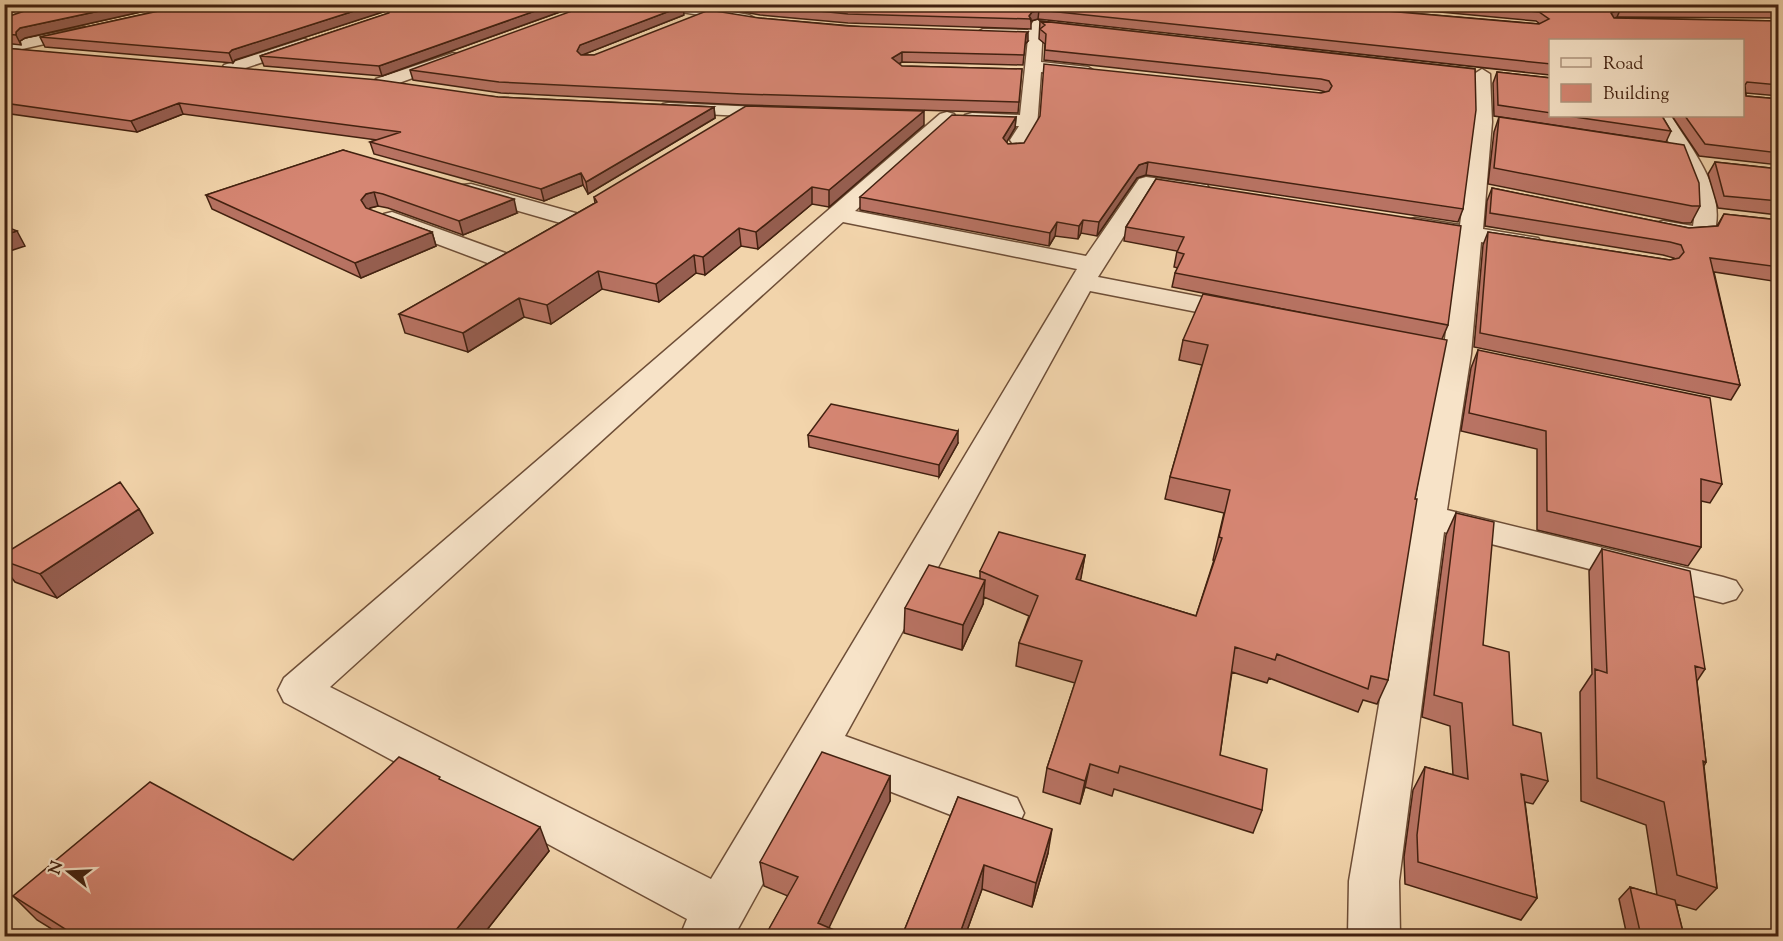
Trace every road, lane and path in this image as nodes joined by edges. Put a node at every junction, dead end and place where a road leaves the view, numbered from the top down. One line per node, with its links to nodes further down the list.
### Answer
1 (657, 4): 4 (street)
2 (729, 4): 4 (street)
3 (1052, 4): 8 (street)
4 (707, 13): 5 (street); 6 (street)
5 (760, 21)
6 (675, 25)
7 (98, 28): 11 (street)
8 (1041, 29): 9 (street); 14 (street)
9 (965, 33)
10 (316, 40): 15 (street)
11 (4, 49): 13 (street)
12 (471, 52): 19 (street)
13 (51, 55)
14 (1029, 70): 16 (street); 25 (street)
15 (276, 73)
16 (1104, 74)
17 (1481, 74): 26 (street)
18 (363, 81): 19 (street)
19 (382, 83): 20 (street)
20 (414, 88)
21 (653, 107): 22 (street)
22 (743, 112): 23 (street); 28 (street)
23 (799, 114)
24 (1663, 117): 31 (street)
25 (1029, 121): 30 (street); 37 (street)
26 (1483, 122): 27 (street); 33 (street)
27 (1506, 125)
28 (712, 131)
29 (1660, 149): 31 (street)
30 (1014, 150)
31 (1697, 161): 41 (street)
32 (447, 183): 39 (street)
33 (1476, 190): 35 (street); 42 (street)
34 (1230, 195): 46 (street)
35 (1499, 195)
36 (591, 206): 39 (street)
37 (838, 214): 46 (street); 52 (street)
38 (379, 215): 45 (street)
39 (571, 219): 43 (street)
40 (1391, 221): 42 (street)
41 (1637, 223)
42 (1471, 234): 44 (street); 48 (street)
43 (542, 237)
44 (1561, 248)
45 (502, 260)
46 (1088, 274): 47 (street); 50 (street)
47 (1270, 318)
48 (1428, 517): 49 (street); 53 (street)
49 (1723, 590)
50 (817, 744): 51 (street); 52 (street)
51 (1010, 817)
52 (714, 924)
53 (1374, 936)

